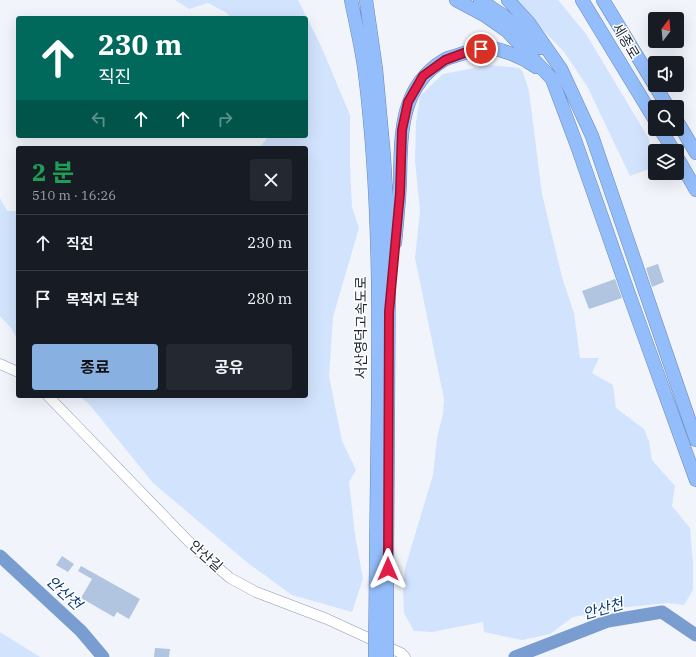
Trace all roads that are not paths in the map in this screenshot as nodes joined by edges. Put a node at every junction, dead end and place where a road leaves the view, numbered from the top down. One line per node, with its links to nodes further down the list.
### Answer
1 (351, 0): 26 (highway, 서산영덕고속도로)
2 (366, 0): 20 (highway, 서산영덕고속도로)
3 (456, 0): 13 (highway)
4 (480, 0): 12 (highway)
5 (508, 0): 12 (highway)
6 (572, 0): 11 (highway)
7 (582, 0): 11 (highway, 세종로)
8 (604, 0): 10 (highway, 세종로)
9 (613, 0): 10 (highway)
10 (625, 36): 14 (highway, 세종로)
11 (612, 49): 15 (highway, 세종로)
12 (561, 69): 24 (highway)
13 (552, 79): 20 (highway); 25 (highway)
14 (664, 100)
15 (648, 108)
16 (684, 133): 17 (highway)
17 (696, 153)
18 (684, 169): 19 (highway)
19 (696, 190)
20 (389, 312): 26 (highway, 서산영덕고속도로)
21 (0, 364): 22 (street)
22 (16, 371)
23 (50, 398): 29 (street, 안산길)
24 (696, 440)
25 (696, 480)
26 (382, 568): 27 (highway, 서산영덕고속도로, bridge); 28 (highway, 서산영덕고속도로, bridge)
27 (375, 657)
28 (387, 657)
29 (405, 657)

